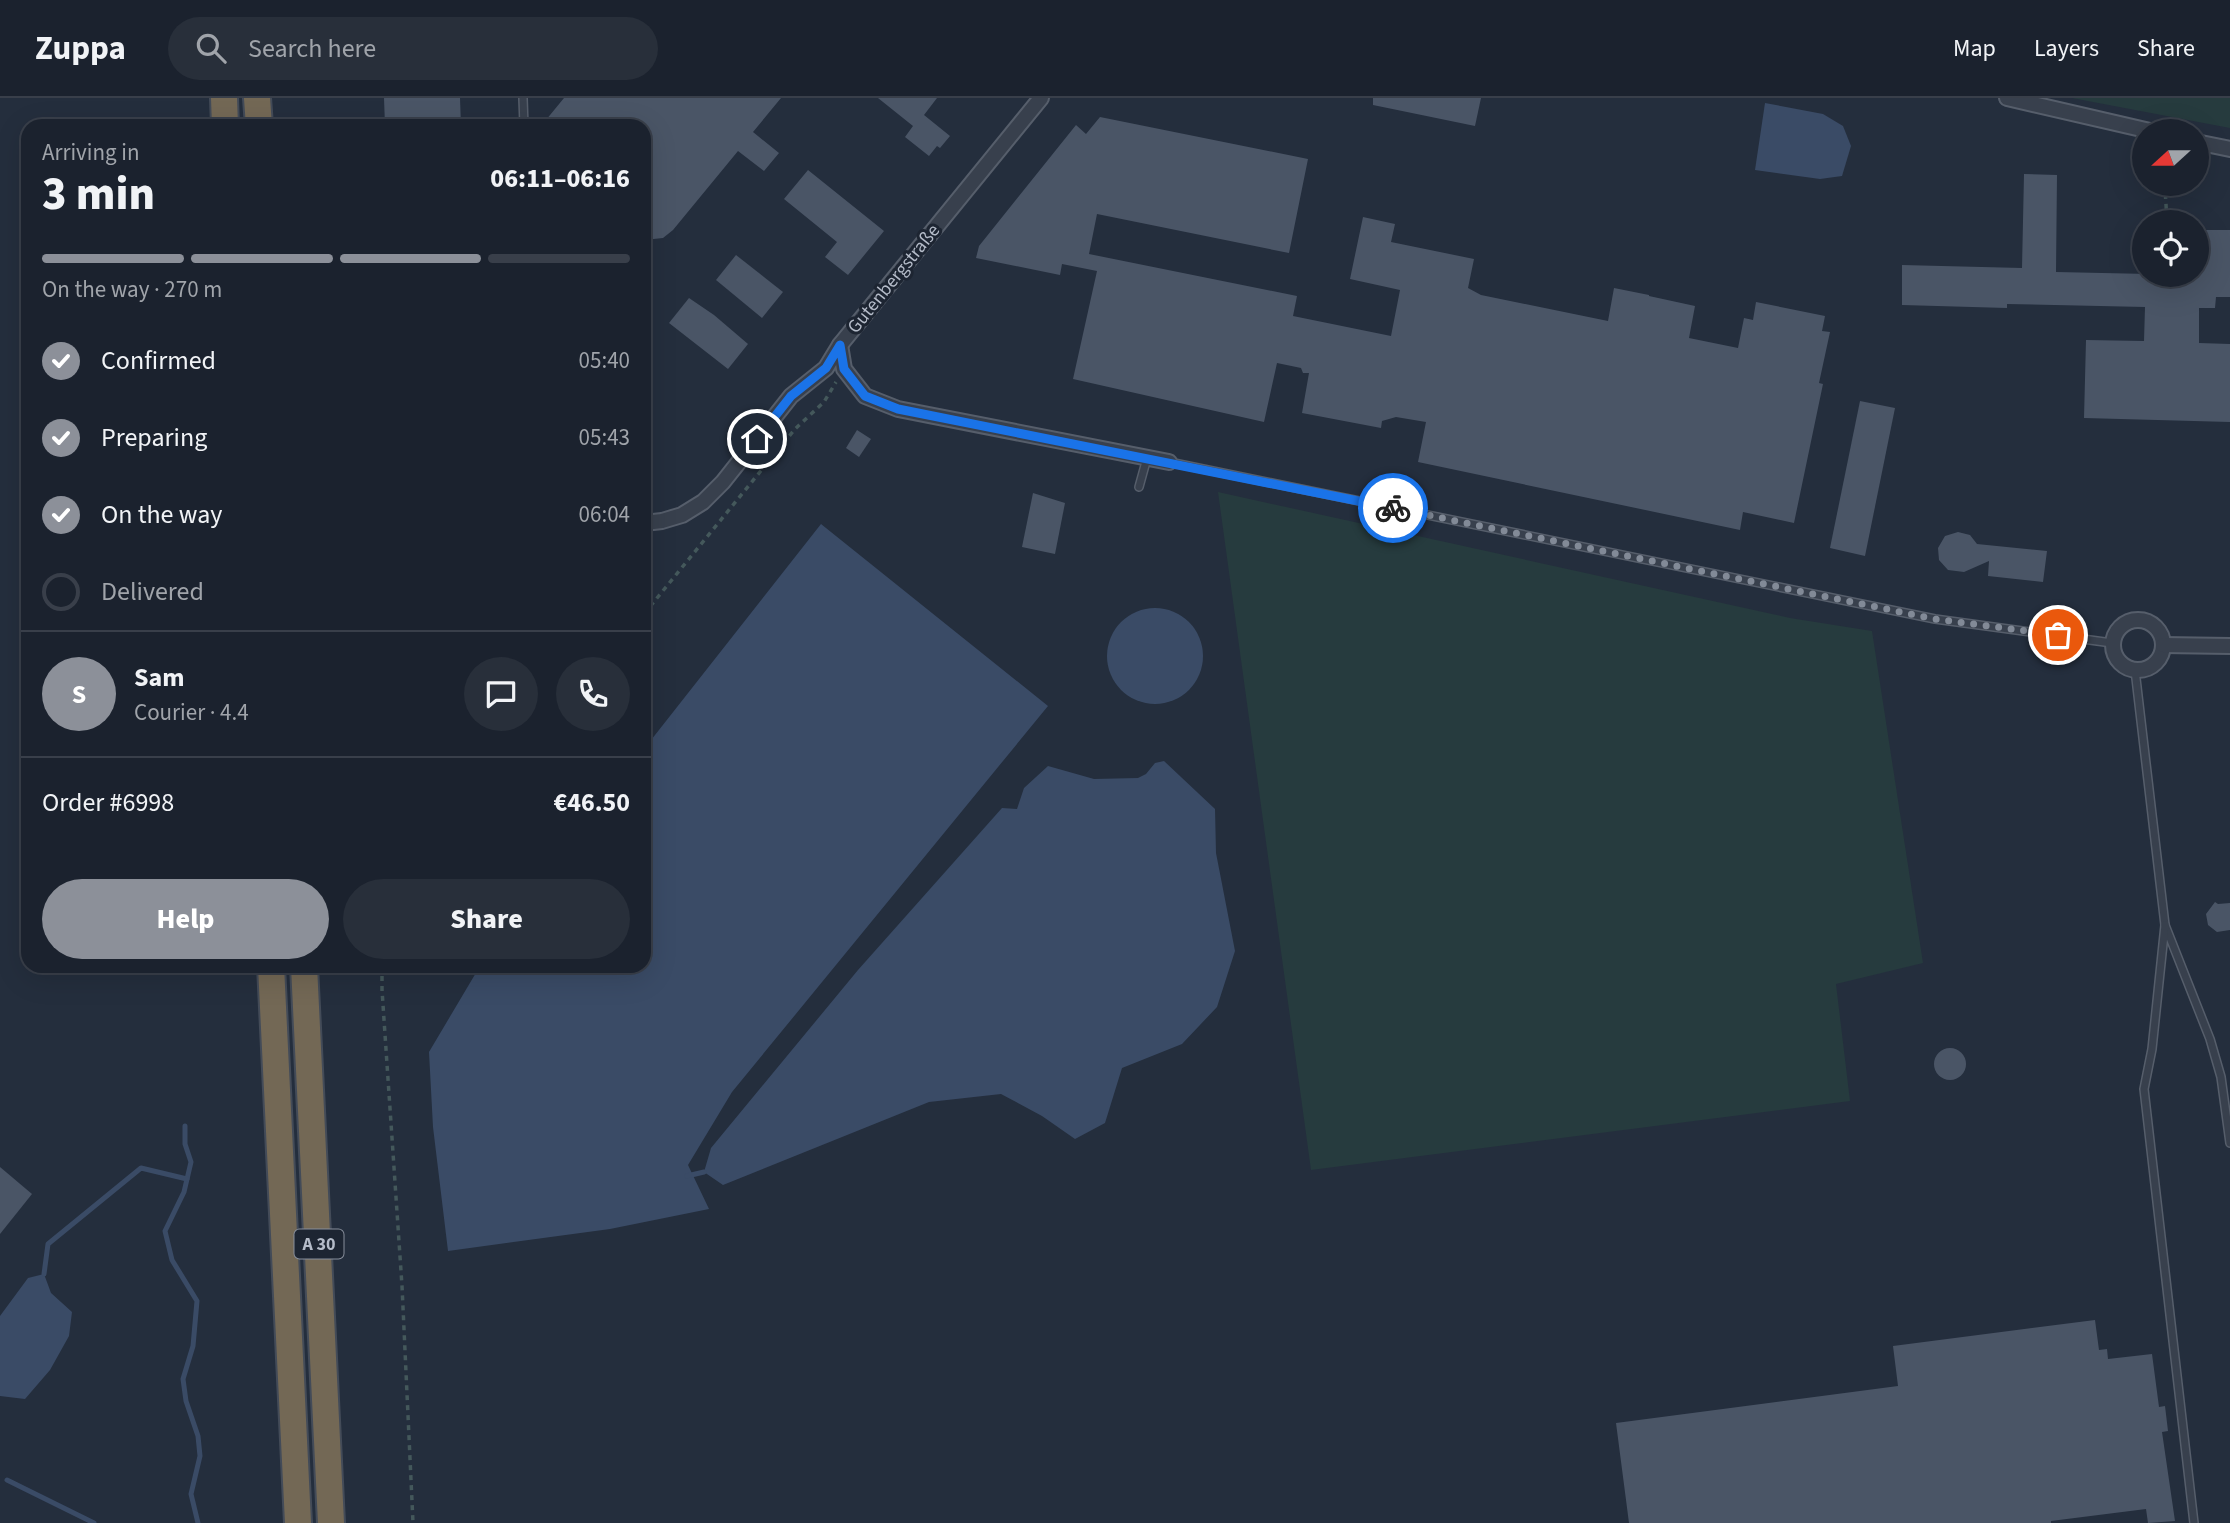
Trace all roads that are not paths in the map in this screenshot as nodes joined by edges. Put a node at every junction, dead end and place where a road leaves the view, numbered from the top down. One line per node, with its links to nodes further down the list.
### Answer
1 (224, 98): 6 (highway)
2 (257, 98): 7 (highway)
3 (523, 98): 8 (lane)
4 (1041, 98): 12 (street, Gutenbergstraße)
5 (2007, 98): 9 (street)
6 (225, 119)
7 (258, 119)
8 (524, 119)
9 (2132, 127)
10 (2209, 145): 11 (street)
11 (2230, 149)
12 (840, 345): 13 (street); 16 (street, Gutenbergstraße)
13 (1147, 458): 14 (street); 15 (lane)
14 (1169, 462): 17 (lane)
15 (1139, 487)
16 (651, 522)
17 (2112, 643): 18 (street); 20 (street)
18 (2163, 645): 19 (street); 20 (street)
19 (2230, 646)
20 (2135, 670): 21 (lane)
21 (2165, 925): 24 (lane); 28 (lane)
22 (271, 973): 26 (highway, A 30)
23 (304, 973): 27 (highway, A 30)
24 (2226, 1080): 25 (lane)
25 (2230, 1143)
26 (298, 1523)
27 (331, 1523)
28 (2194, 1523)

